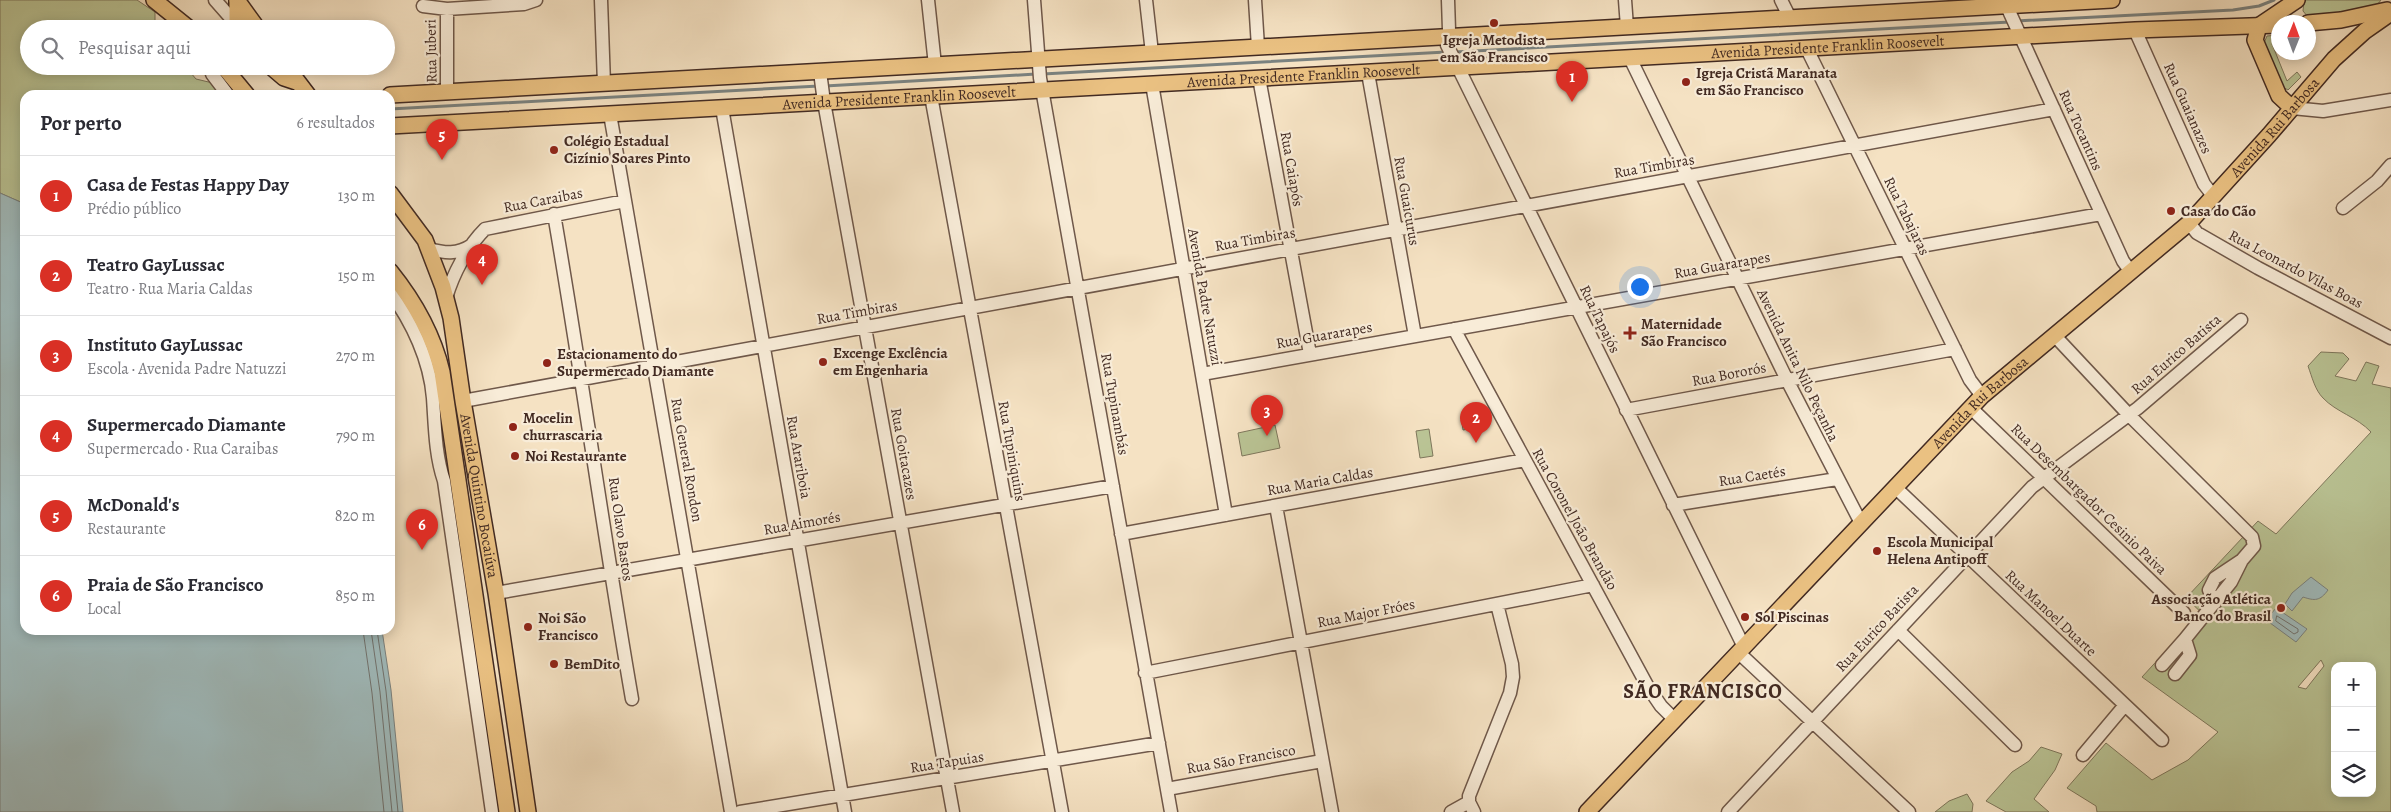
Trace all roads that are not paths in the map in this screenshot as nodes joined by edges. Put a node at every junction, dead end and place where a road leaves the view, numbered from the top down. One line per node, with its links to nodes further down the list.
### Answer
1 (154, 0): 23 (main road)
2 (215, 0): 24 (street)
3 (237, 0): 25 (main road); 26 (main road)
4 (601, 0): 47 (street)
5 (928, 0): 38 (street)
6 (1034, 0): 40 (street, Rua Tupinambás)
7 (1146, 0): 35 (street)
8 (1255, 0): 33 (street)
9 (1448, 0): 32 (street, Rua Tapajós)
10 (1626, 0): 30 (street)
11 (1781, 0): 22 (street)
12 (2112, 0): 21 (main road, Avenida Presidente Franklin Roosevelt)
13 (2298, 0): 19 (main road); 20 (main road)
14 (2387, 0): 18 (street)
15 (530, 2): 17 (street)
16 (423, 6): 17 (street)
17 (447, 9): 52 (street, Rua Juberi)
18 (2381, 13): 27 (main road); 57 (main road, Avenida Rui Barbosa)
19 (2283, 15)
20 (2301, 15)
21 (2012, 17): 22 (main road, Avenida Presidente Franklin Roosevelt); 31 (main road, Avenida Presidente Franklin Roosevelt); 34 (main road, Avenida Presidente Franklin Roosevelt); 58 (street, Rua Tocantins)
22 (1790, 18): 30 (main road, Avenida Presidente Franklin Roosevelt)
23 (179, 20)
24 (231, 20)
25 (238, 20)
26 (251, 20)
27 (2316, 22)
28 (2271, 23): 29 (main road)
29 (2259, 26): 31 (main road, Avenida Presidente Franklin Roosevelt); 57 (main road)
30 (1627, 27): 32 (main road, Avenida Presidente Franklin Roosevelt)
31 (2135, 30): 64 (street, Rua Guaianazes)
32 (1448, 40): 33 (main road, Avenida Presidente Franklin Roosevelt); 37 (street, Rua Tapajós)
33 (1258, 47): 35 (main road, Avenida Presidente Franklin Roosevelt)
34 (1807, 48): 36 (main road, Avenida Presidente Franklin Roosevelt); 61 (street, Rua Tabajaras)
35 (1152, 53): 40 (main road, Avenida Presidente Franklin Roosevelt)
36 (1630, 58): 37 (main road, Avenida Presidente Franklin Roosevelt); 63 (street, Avenida Anita Nilo Peçanha)
37 (1455, 63): 39 (main road, Avenida Presidente Franklin Roosevelt); 67 (street, Rua Tapajós)
38 (935, 65): 40 (main road, Avenida Presidente Franklin Roosevelt); 49 (main road, Avenida Presidente Franklin Roosevelt)
39 (1368, 72): 45 (main road, Avenida Presidente Franklin Roosevelt); 72 (street, Rua Guaicurus)
40 (1040, 73): 48 (main road, Avenida Presidente Franklin Roosevelt); 54 (main road, Avenida Presidente Franklin Roosevelt); 81 (street, Rua Tupinambás)
41 (222, 75): 50 (main road)
42 (236, 75): 50 (main road)
43 (280, 75): 46 (main road)
44 (293, 75): 46 (main road)
45 (1259, 78): 48 (main road, Avenida Presidente Franklin Roosevelt); 75 (street, Rua Caiapós)
46 (298, 82): 51 (main road)
47 (604, 84): 49 (main road, Avenida Presidente Franklin Roosevelt); 52 (main road, Avenida Presidente Franklin Roosevelt)
48 (1152, 84): 77 (street, Avenida Padre Natuzzi)
49 (822, 87): 54 (main road, Avenida Presidente Franklin Roosevelt); 56 (main road, Avenida Presidente Franklin Roosevelt); 87 (street, Rua Goitacazes)
50 (232, 89)
51 (304, 90)
52 (447, 92): 53 (main road, Avenida Presidente Franklin Roosevelt)
53 (395, 95)
54 (931, 96): 85 (street, Rua Tupiniquins)
55 (2391, 100): 57 (street)
56 (722, 108): 59 (main road, Avenida Presidente Franklin Roosevelt); 92 (street, Rua Arariboia)
57 (2292, 108): 64 (main road, Avenida Rui Barbosa)
58 (2054, 110): 61 (street, Rua Timbiras); 70 (street, Rua Tocantins)
59 (610, 114): 60 (main road, Avenida Presidente Franklin Roosevelt); 66 (street, Rua General Rondon)
60 (395, 126)
61 (1854, 146): 63 (street, Rua Timbiras); 76 (street, Rua Tabajaras)
62 (2391, 165): 68 (street)
63 (1687, 177): 67 (street, Rua Timbiras); 80 (street, Avenida Anita Nilo Peçanha)
64 (2214, 197): 71 (main road, Avenida Rui Barbosa)
65 (395, 200): 74 (main road, Avenida Quintino Bocaiúva)
66 (625, 201): 69 (street, Rua Caraibas); 95 (street, Rua General Rondon)
67 (1526, 206): 72 (street, Rua Timbiras); 84 (street, Rua Tapajós)
68 (2343, 208)
69 (554, 214): 73 (street, Rua Caraibas); 97 (street, Rua Olavo Bastos)
70 (2101, 214): 76 (street, Rua Guararapes); 78 (street, Rua Tocantins)
71 (2189, 223): 78 (main road, Avenida Rui Barbosa); 91 (street, Rua Leonardo Vilas Boas)
72 (1395, 230): 75 (street, Rua Timbiras); 89 (street, Rua Guaicurus)
73 (474, 244): 74 (street, Rua Caraibas); 82 (street, Rua Caraibas)
74 (428, 249): 82 (main road, Avenida Quintino Bocaiúva)
75 (1290, 249): 77 (street, Rua Timbiras); 94 (street, Rua Caiapós)
76 (1905, 249): 80 (street, Rua Guararapes); 93 (street, Rua Tabajaras)
77 (1184, 269): 81 (street, Rua Timbiras); 96 (street, Avenida Padre Natuzzi)
78 (2131, 272): 90 (main road, Avenida Rui Barbosa)
79 (395, 278): 146 (main road, Avenida Quintino Bocaiúva)
80 (1737, 279): 84 (street, Rua Guararapes); 98 (street, Avenida Anita Nilo Peçanha)
81 (1078, 288): 85 (street, Rua Timbiras); 107 (street, Rua Tupinambás)
82 (446, 298): 100 (main road, Avenida Quintino Bocaiúva)
83 (395, 301): 145 (street)
84 (1576, 307): 88 (street, Rua Guararapes); 102 (street, Rua Tapajós)
85 (970, 308): 87 (street, Rua Timbiras); 109 (street, Rua Tupiniquins)
86 (2241, 320): 103 (street, Rua Eurico Batista)
87 (866, 327): 92 (street, Rua Timbiras); 113 (street, Rua Goitacazes)
88 (1454, 329): 89 (street, Rua Guararapes); 104 (street, Rua Coronel João Brandão)
89 (1415, 336): 94 (street, Rua Guararapes)
90 (2055, 336): 99 (main road, Avenida Rui Barbosa); 103 (street)
91 (2391, 338)
92 (763, 346): 95 (street, Rua Timbiras); 116 (street, Rua Arariboia)
93 (1955, 349): 98 (street, Rua Bororós); 99 (street, Rua Tabajaras)
94 (1310, 354): 96 (street, Rua Guararapes)
95 (654, 366): 97 (street, Rua Timbiras); 118 (street, Rua General Rondon)
96 (1202, 374): 112 (street, Avenida Padre Natuzzi)
97 (582, 379): 100 (street, Rua Timbiras); 119 (street, Rua Olavo Bastos)
98 (1787, 380): 102 (street, Rua Bororós); 106 (street, Avenida Anita Nilo Peçanha)
99 (1982, 396): 101 (main road, Avenida Rui Barbosa)
100 (463, 401): 121 (main road, Avenida Quintino Bocaiúva)
101 (1971, 408): 105 (street, Rua Desembargador Cesinio Paiva); 108 (main road, Avenida Rui Barbosa)
102 (1626, 410): 110 (street, Rua Tapajós)
103 (2129, 415): 105 (street, Rua Eurico Batista); 125 (street)
104 (1525, 460): 111 (street, Rua Maria Caldas); 120 (street, Rua Coronel João Brandão)
105 (2042, 478): 117 (street, Rua Eurico Batista); 123 (street, Rua Desembargador Cesinio Paiva)
106 (1837, 479): 110 (street, Rua Caetés); 114 (street, Avenida Anita Nilo Peçanha)
107 (1113, 486): 109 (street, Rua Aimorés); 115 (street, Rua Tupinambás)
108 (1896, 488): 114 (main road, Avenida Rui Barbosa); 117 (street, Rua Manoel Duarte)
109 (1006, 504): 113 (street, Rua Aimorés); 139 (street, Rua Tupiniquins)
110 (1673, 505): 127 (street, Rua Tapajós)
111 (1276, 506): 112 (street, Rua Maria Caldas); 126 (street)
112 (1226, 515): 115 (street, Rua Maria Caldas)
113 (900, 523): 116 (street, Rua Aimorés); 141 (street, Rua Goitacazes)
114 (1861, 523): 127 (main road, Avenida Rui Barbosa)
115 (1121, 534): 129 (street, Rua Tupinambás)
116 (797, 540): 118 (street, Rua Aimorés); 143 (street, Rua Arariboia)
117 (1967, 556): 124 (street, Rua Eurico Batista); 132 (street, Rua Manoel Duarte)
118 (687, 560): 119 (street, Rua Aimorés); 148 (street, Rua General Rondon)
119 (610, 573): 121 (street, Rua Aimorés); 131 (street, Rua Olavo Bastos)
120 (1593, 585): 122 (street, Rua Major Fróes); 133 (street, Rua Coronel João Brandão)
121 (496, 593): 147 (main road, Avenida Quintino Bocaiúva)
122 (1497, 604): 126 (street, Rua Major Fróes); 144 (street)
123 (2184, 613)
124 (1898, 630): 134 (street, Rua Eurico Batista); 137 (street)
125 (2185, 639): 128 (street); 130 (street)
126 (1301, 642): 129 (street, Rua Major Fróes); 140 (street)
127 (1741, 650): 133 (main road, Avenida Rui Barbosa); 134 (street)
128 (2162, 665)
129 (1145, 673): 136 (street, Rua Tupinambás)
130 (2175, 674)
131 (632, 699)
132 (2125, 705): 135 (street, Rua Manoel Duarte); 138 (street)
133 (1674, 720): 156 (main road, Avenida Rui Barbosa)
134 (1812, 722): 157 (street, Rua Eurico Batista); 158 (street)
135 (2162, 740)
136 (1159, 743): 139 (street, Rua Tapuias); 142 (street, Rua Tupinambás)
137 (2015, 745)
138 (2083, 755)
139 (1052, 761): 141 (street, Rua Tapuias); 152 (street, Rua Tupiniquins)
140 (1322, 761): 142 (street, Rua São Francisco); 154 (street)
141 (947, 778): 143 (street, Rua Tapuias); 151 (street, Rua Goitacazes)
142 (1167, 789): 153 (street, Rua Tupinambás)
143 (842, 796): 149 (street, Rua Tapuias); 150 (street, Rua Arariboia)
144 (1471, 807): 155 (street)
145 (492, 812)
146 (507, 812)
147 (528, 812)
148 (731, 812)
149 (740, 812)
150 (845, 812)
151 (953, 812)
152 (1062, 812)
153 (1171, 812)
154 (1332, 812)
155 (1451, 812)
156 (1587, 812)
157 (1728, 812)
158 (1909, 812)

